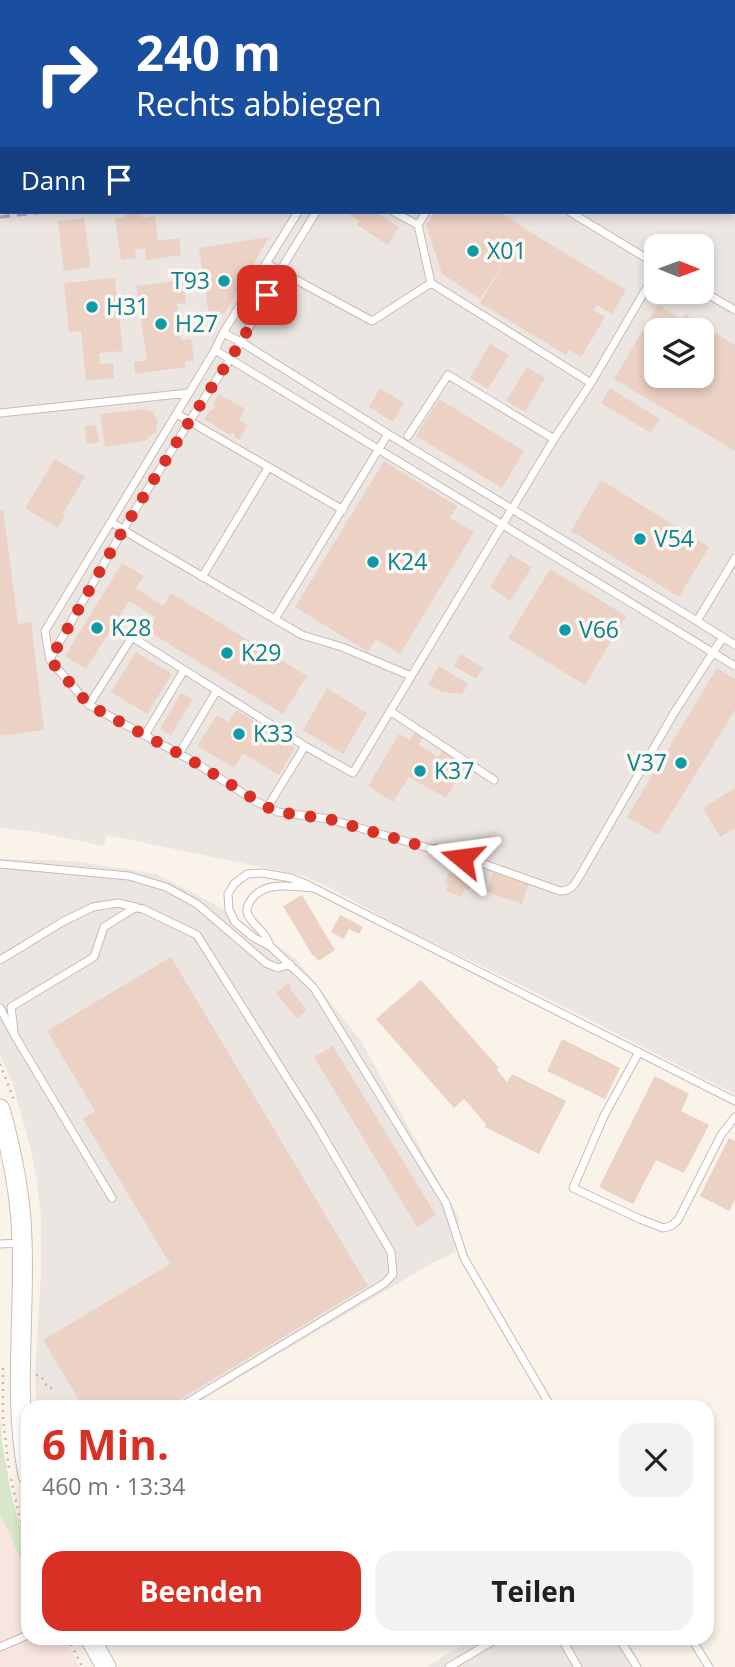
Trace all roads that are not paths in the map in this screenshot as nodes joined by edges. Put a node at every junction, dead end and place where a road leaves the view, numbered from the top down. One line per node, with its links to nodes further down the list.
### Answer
1 (297, 214): 8 (lane)
2 (315, 214): 9 (lane)
3 (398, 214): 6 (lane)
4 (425, 214): 6 (lane)
5 (573, 214): 7 (lane)
6 (418, 225): 10 (lane)
7 (644, 257)
8 (267, 264): 9 (lane); 14 (lane)
9 (280, 271): 10 (lane); 15 (lane)
10 (431, 283): 18 (lane)
11 (644, 292): 18 (lane)
12 (714, 298): 13 (lane)
13 (735, 310)
14 (223, 333): 15 (lane); 16 (lane)
15 (241, 342): 17 (lane); 23 (lane)
16 (215, 350): 17 (lane); 19 (lane)
17 (230, 359): 22 (lane); 26 (lane)
18 (591, 383): 25 (lane)
19 (189, 393): 20 (lane); 21 (lane)
20 (0, 413)
21 (177, 414): 22 (lane); 30 (lane)
22 (189, 422): 27 (lane); 32 (lane)
23 (388, 435): 26 (lane); 28 (lane)
24 (408, 436): 25 (lane)
25 (554, 439): 28 (lane)
26 (379, 450): 29 (lane); 31 (lane)
27 (268, 468): 29 (lane); 34 (lane)
28 (512, 508): 31 (lane); 36 (lane)
29 (343, 510): 35 (lane)
30 (112, 522): 32 (lane); 40 (lane)
31 (502, 525): 39 (lane); 43 (lane)
32 (123, 530): 34 (lane); 40 (lane)
33 (735, 558): 36 (lane)
34 (202, 577): 35 (lane)
35 (275, 619): 43 (lane)
36 (697, 621): 37 (lane)
37 (723, 637): 38 (lane); 39 (lane)
38 (735, 645)
39 (714, 653): 41 (lane); 51 (lane)
40 (50, 660): 45 (lane)
41 (735, 666)
42 (184, 670): 44 (lane); 45 (lane); 47 (lane)
43 (411, 676): 46 (lane)
44 (217, 690): 48 (lane); 49 (lane)
45 (89, 705): 47 (lane)
46 (390, 711): 48 (lane); 50 (lane)
47 (145, 735): 49 (lane)
48 (305, 746): 51 (lane)
49 (179, 754): 51 (lane)
50 (494, 780)
51 (267, 807)
52 (0, 864): 57 (lane)
53 (314, 888): 55 (lane); 55 (lane); 60 (lane)
54 (136, 907): 56 (lane); 59 (lane); 67 (lane)
55 (271, 947): 57 (lane)
56 (0, 960)
57 (290, 964): 68 (lane)
58 (0, 1008): 59 (lane)
59 (15, 1035): 64 (lane)
60 (639, 1052): 61 (lane); 63 (lane)
61 (735, 1101)
62 (0, 1109): 65 (main road)
63 (735, 1117)
64 (112, 1198)
65 (23, 1243): 66 (lane); 69 (main road)
66 (0, 1244)
67 (192, 1400)
68 (547, 1400)
69 (21, 1425)
70 (21, 1638): 76 (lane)
71 (94, 1645): 78 (main road)
72 (486, 1645): 79 (lane)
73 (565, 1645): 77 (lane)
74 (623, 1645): 81 (lane)
75 (695, 1645): 82 (lane)
76 (0, 1647)
77 (576, 1665): 80 (lane)
78 (106, 1667)
79 (449, 1667)
80 (566, 1667)
81 (636, 1667)
82 (709, 1667)

